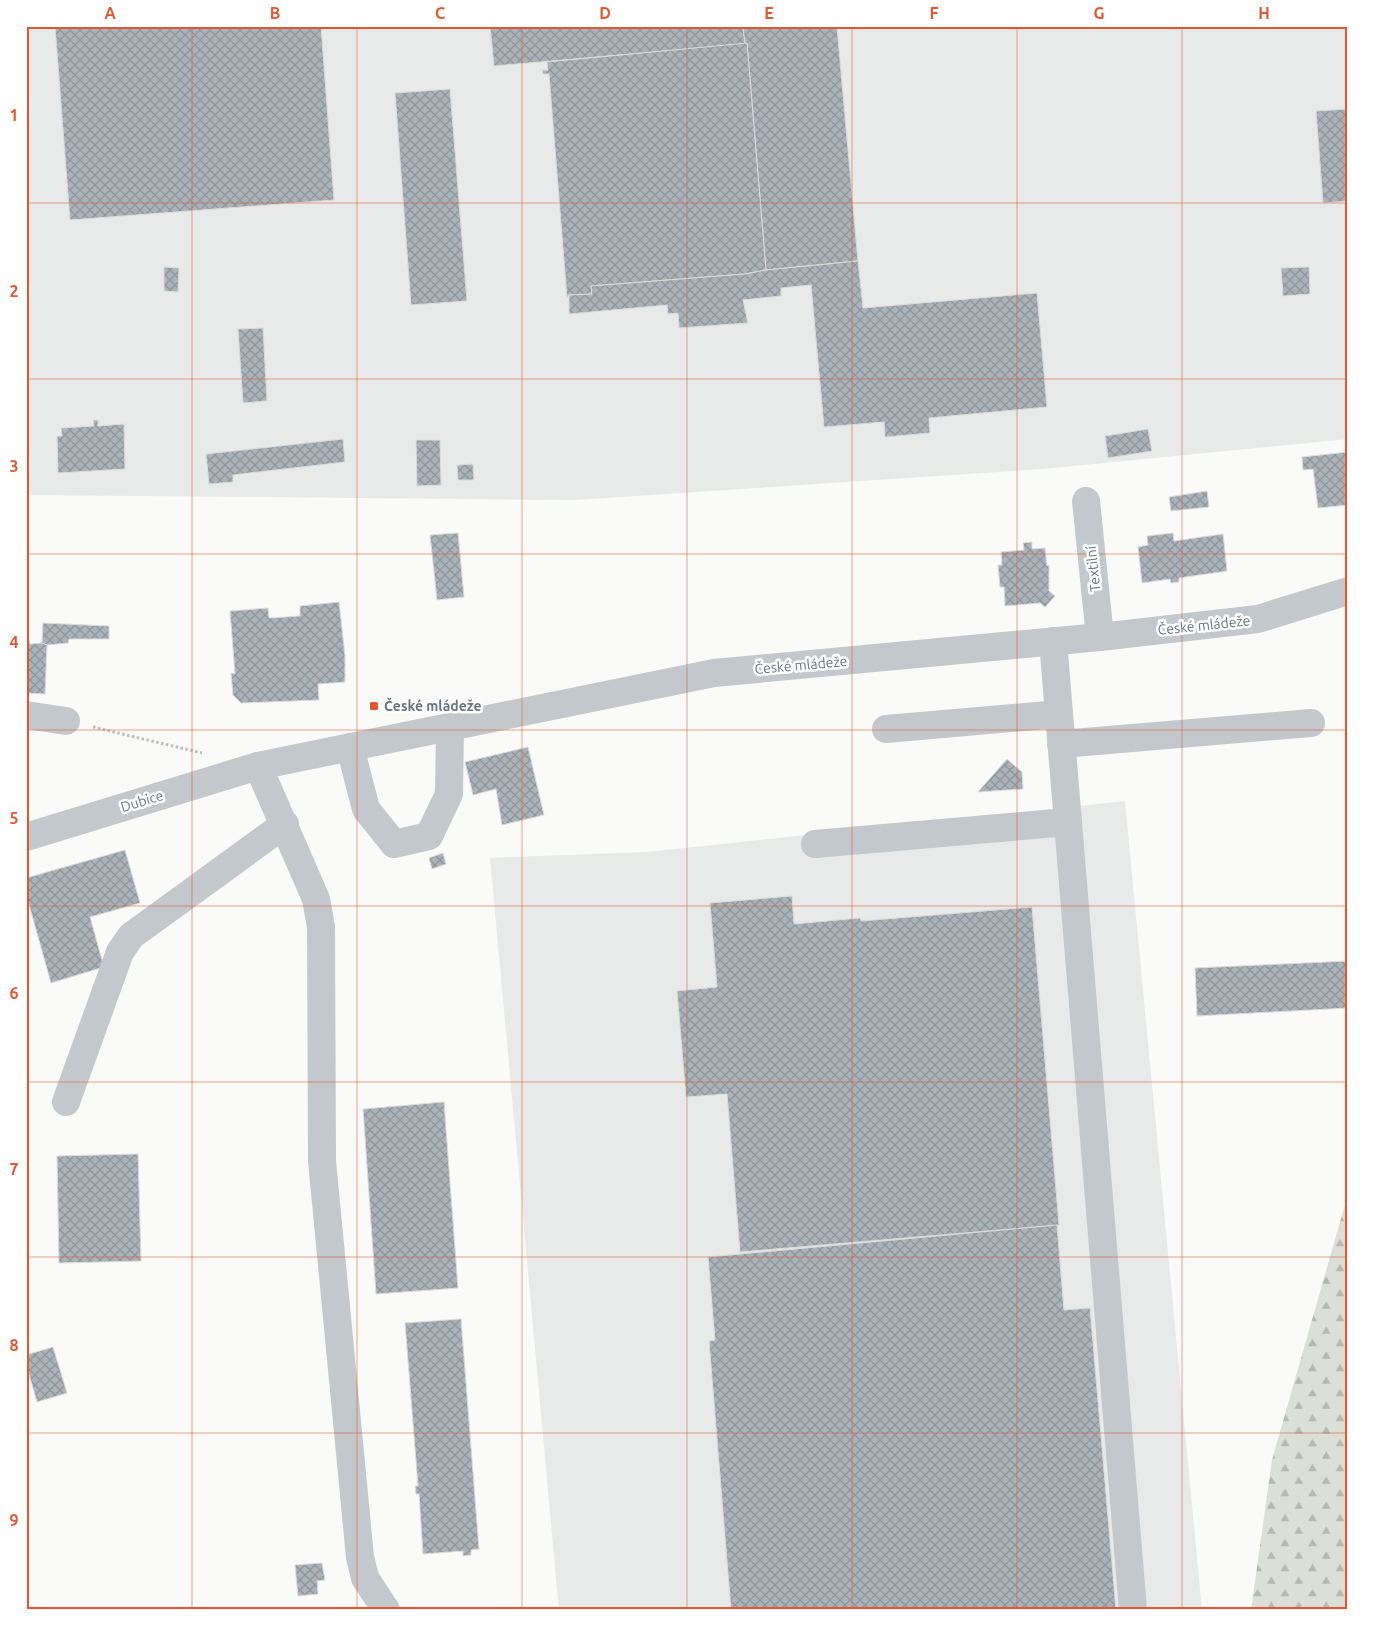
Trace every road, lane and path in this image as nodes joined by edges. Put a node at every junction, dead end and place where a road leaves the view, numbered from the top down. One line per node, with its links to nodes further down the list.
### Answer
1 (1086, 501): 3 (street, Textilní)
2 (1348, 591): 3 (street, České mládeže)
3 (1100, 637): 4 (street, České mládeže)
4 (1053, 641): 5 (street); 9 (street, České mládeže)
5 (1059, 714): 10 (street); 11 (street)
6 (26, 716): 7 (street)
7 (66, 721): 13 (path)
8 (1311, 723): 11 (street)
9 (450, 727): 12 (street, České mládeže); 12 (street)
10 (886, 729)
11 (1062, 744): 15 (street)
12 (350, 747): 14 (street, České mládeže)
13 (210, 754)
14 (258, 766): 16 (street); 17 (street, Dubice)
15 (1068, 822): 18 (street); 21 (street)
16 (285, 824): 19 (street); 20 (street)
17 (26, 837)
18 (815, 844)
19 (66, 1102)
20 (386, 1610)
21 (1133, 1610)

